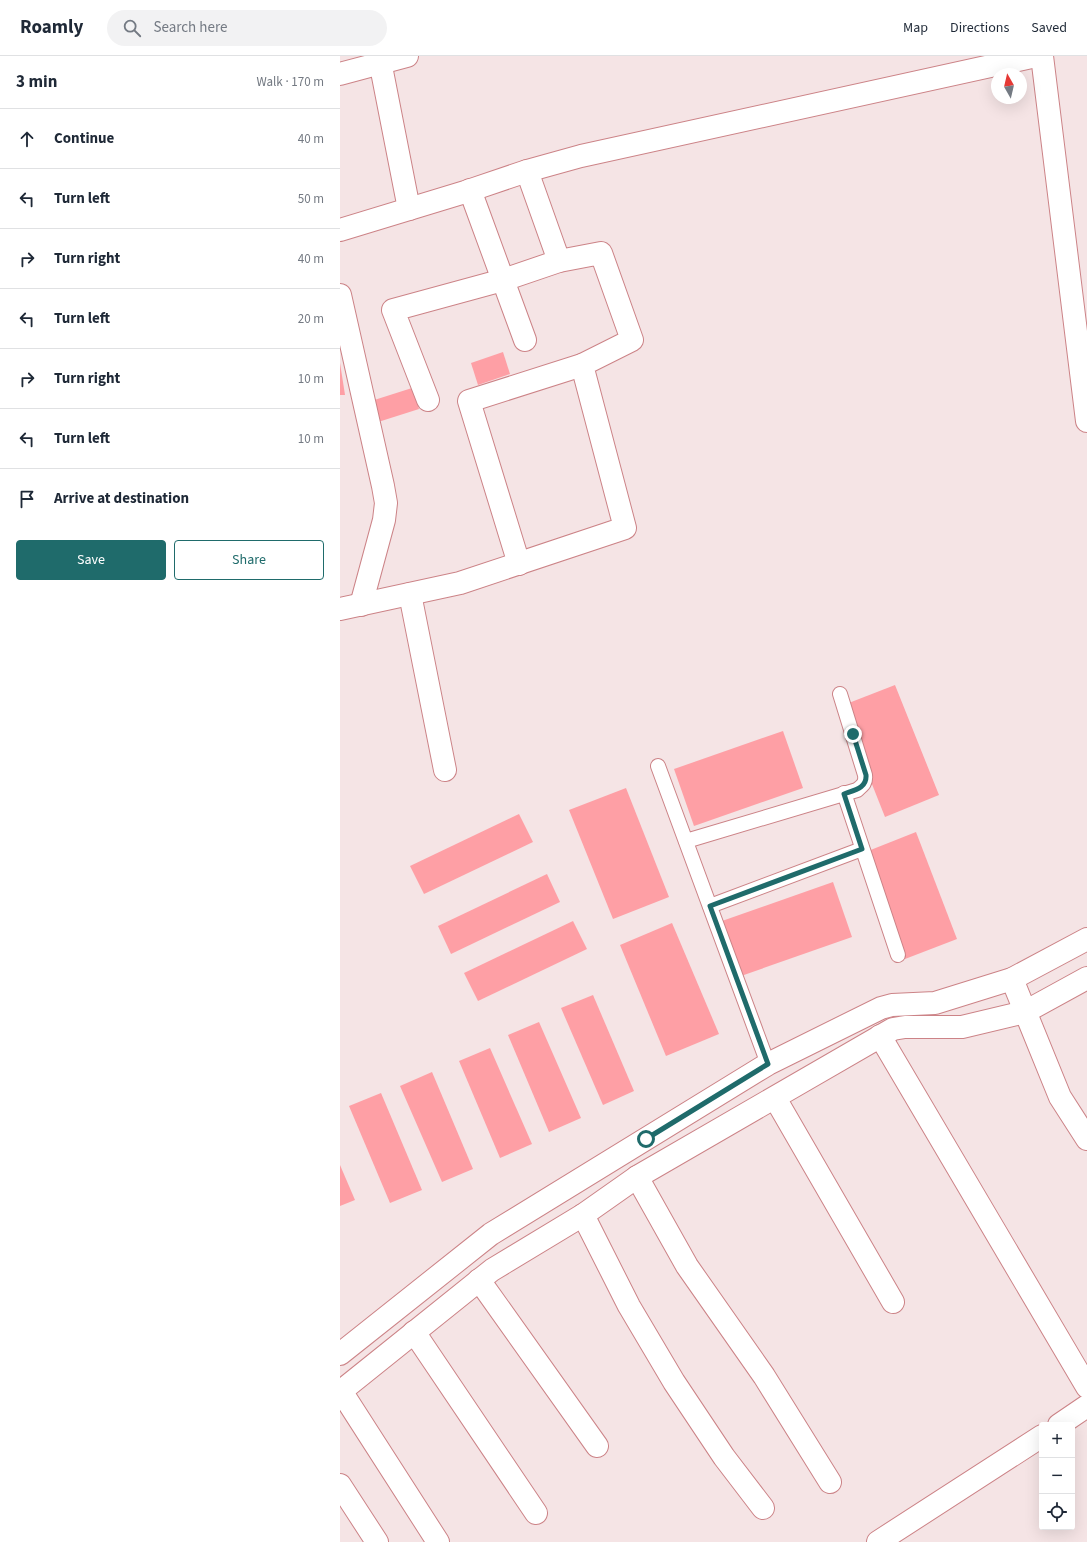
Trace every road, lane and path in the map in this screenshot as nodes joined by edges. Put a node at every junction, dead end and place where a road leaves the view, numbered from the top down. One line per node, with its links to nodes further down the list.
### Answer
1 (407, 56): 3 (street)
2 (1030, 57): 5 (street); 15 (street)
3 (379, 60): 4 (street); 7 (street)
4 (340, 74)
5 (527, 171): 6 (street); 9 (street)
6 (470, 190): 7 (street); 10 (street)
7 (409, 209): 8 (street)
8 (340, 230)
9 (559, 261): 10 (street); 13 (street)
10 (503, 280): 12 (street); 14 (street)
11 (340, 294): 18 (street)
12 (525, 340)
13 (582, 365): 16 (street); 16 (street)
14 (428, 400)
15 (1087, 420)
16 (519, 564): 17 (street)
17 (410, 594): 18 (street); 21 (street)
18 (350, 607)
19 (840, 694): 22 (lane)
20 (658, 766): 23 (lane)
21 (445, 770)
22 (844, 794): 23 (lane); 24 (lane)
23 (686, 841): 25 (lane)
24 (862, 849): 25 (lane); 27 (lane)
25 (710, 906): 32 (lane)
26 (1087, 939): 29 (street)
27 (898, 955)
28 (1087, 978): 30 (street)
29 (1012, 979): 30 (street); 32 (street)
30 (1025, 1012): 31 (street); 34 (street)
31 (880, 1036): 33 (street); 41 (street)
32 (768, 1064): 40 (street)
33 (775, 1098): 35 (street); 38 (street)
34 (1087, 1140)
35 (637, 1177): 36 (street); 47 (street)
36 (583, 1215): 37 (street); 49 (street)
37 (479, 1280): 39 (street); 46 (street)
38 (893, 1302)
39 (414, 1332): 42 (street); 50 (street)
40 (340, 1354)
41 (1087, 1387)
42 (340, 1392): 52 (street)
43 (1087, 1406): 44 (street)
44 (1063, 1422)
45 (1039, 1438): 53 (street)
46 (597, 1446)
47 (830, 1482)
48 (340, 1485): 51 (street)
49 (763, 1508)
50 (536, 1513)
51 (378, 1542)
52 (438, 1542)
53 (878, 1542)

